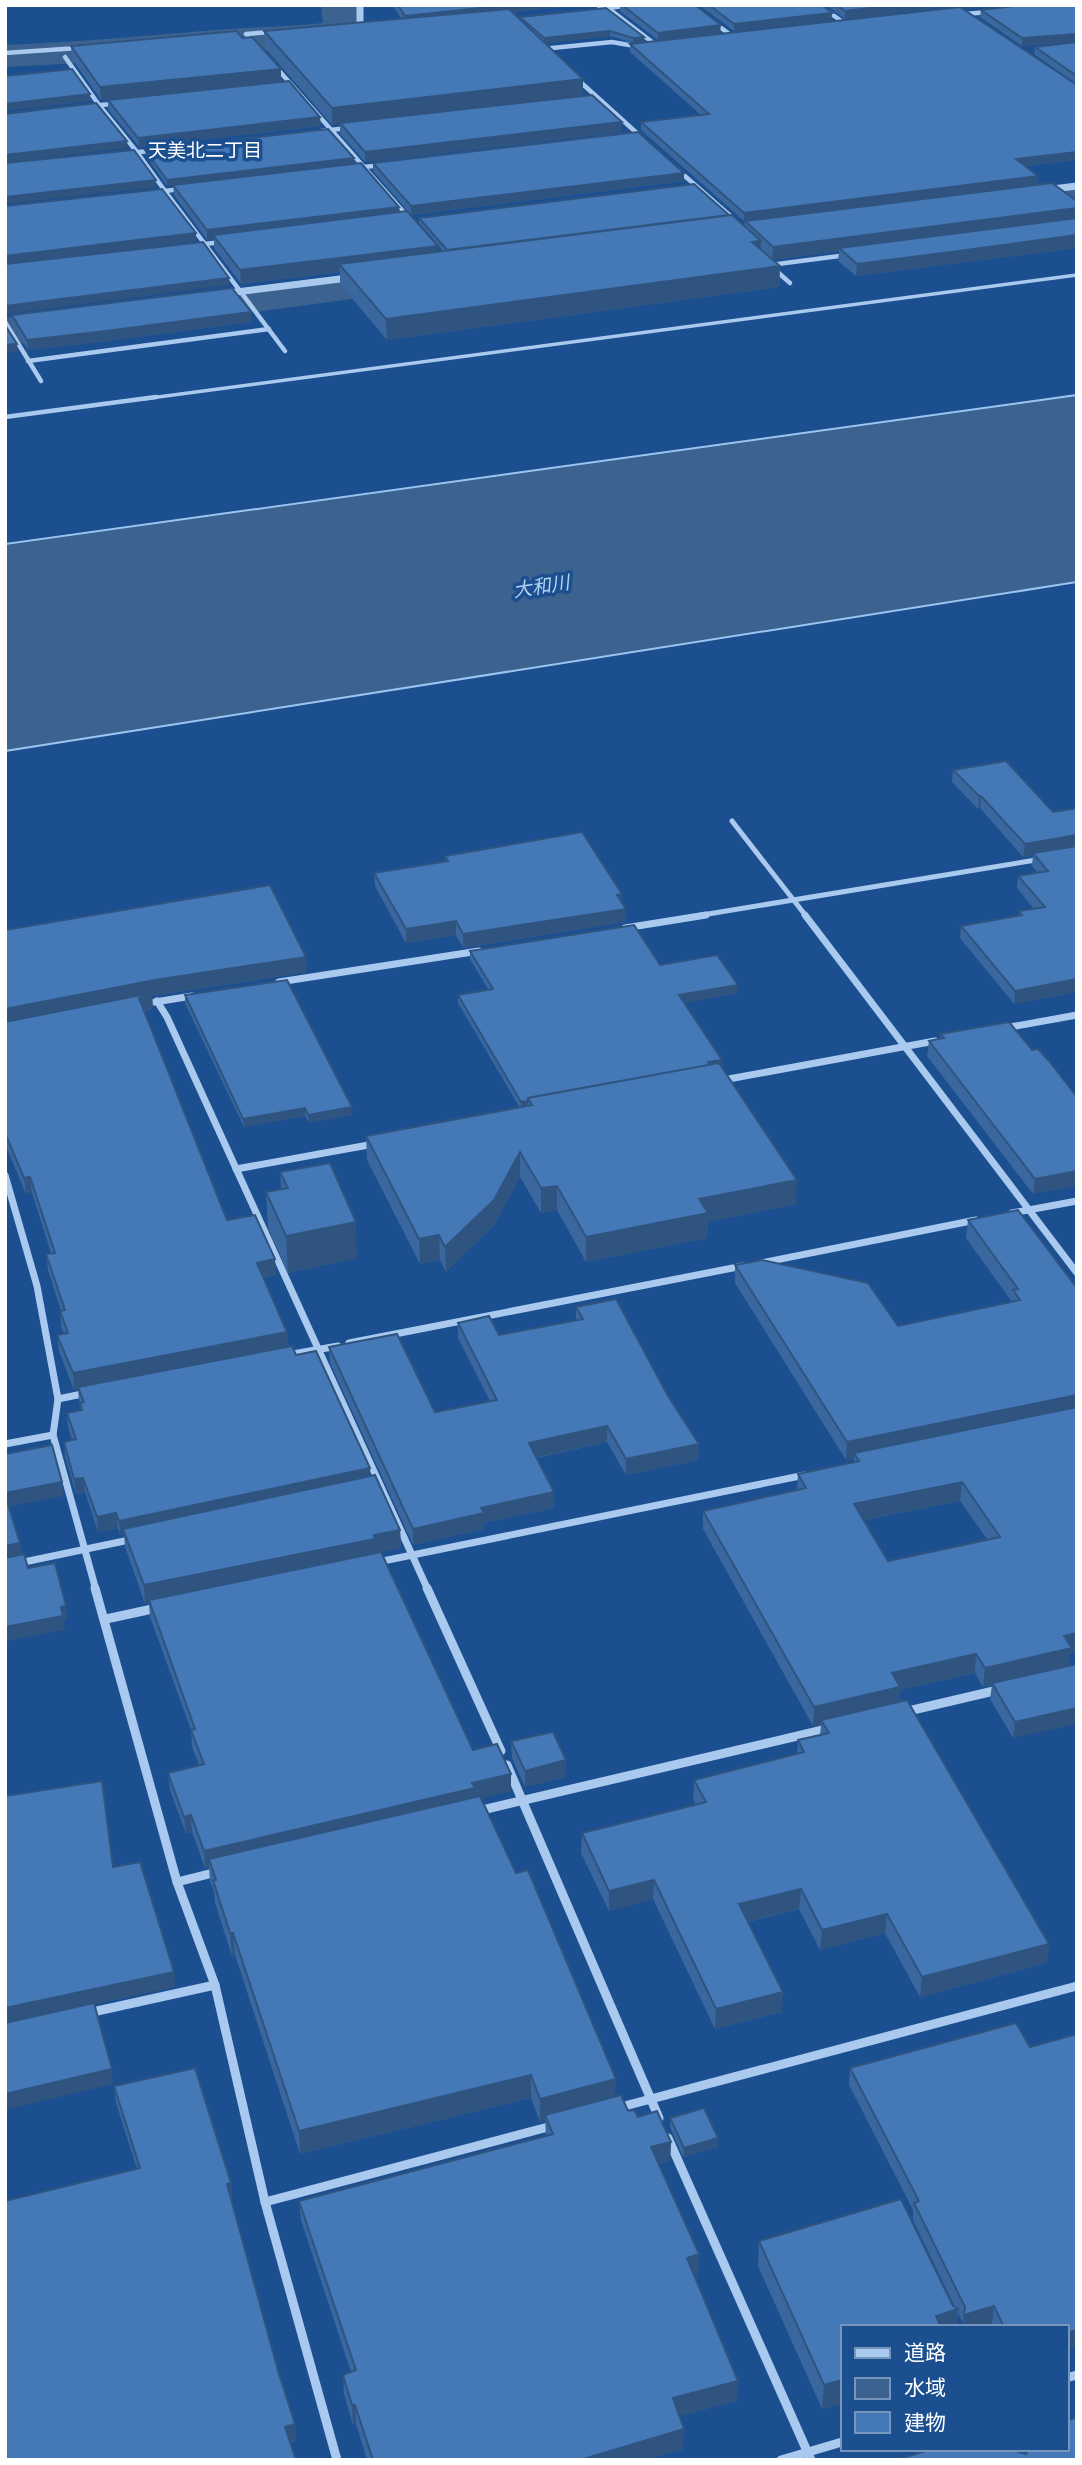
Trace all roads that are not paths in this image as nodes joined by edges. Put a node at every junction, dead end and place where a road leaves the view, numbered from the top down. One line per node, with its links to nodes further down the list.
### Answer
1 (360, 5): 13 (street)
2 (632, 5): 4 (street)
3 (819, 5): 12 (street)
4 (608, 8): 5 (street); 26 (street)
5 (596, 9)
6 (960, 10): 8 (street)
7 (993, 11): 8 (street)
8 (966, 14): 11 (street)
9 (712, 21): 21 (street)
10 (856, 22): 12 (street)
11 (977, 22)
12 (844, 23): 15 (street)
13 (360, 24): 14 (street); 17 (street)
14 (350, 25)
15 (831, 25)
16 (282, 31): 18 (street)
17 (381, 32)
18 (246, 34): 19 (street); 24 (street)
19 (233, 35)
20 (744, 35): 21 (street)
21 (732, 36): 22 (street)
22 (719, 38)
23 (533, 42): 28 (street)
24 (256, 44)
25 (668, 44): 26 (street)
26 (656, 45): 28 (street)
27 (86, 48): 29 (street)
28 (542, 49): 31 (street)
29 (5, 53)
30 (65, 57): 33 (street)
31 (551, 58)
32 (274, 64): 36 (street)
33 (74, 71): 34 (street); 41 (street)
34 (61, 72)
35 (571, 74): 38 (street)
36 (292, 85): 37 (street); 44 (street)
37 (278, 86)
38 (600, 99): 39 (street); 46 (street)
39 (587, 101)
40 (127, 102): 41 (street)
41 (99, 105): 42 (street); 50 (street)
42 (86, 107)
43 (359, 127): 44 (street)
44 (332, 130): 45 (street); 53 (street)
45 (319, 131)
46 (639, 135): 47 (street); 48 (street)
47 (625, 136)
48 (648, 143)
49 (163, 149): 50 (street)
50 (137, 152): 51 (street); 60 (street)
51 (124, 154)
52 (392, 164): 53 (street)
53 (365, 167): 55 (street); 63 (street)
54 (676, 168): 56 (street)
55 (352, 169)
56 (695, 185): 57 (street); 64 (street)
57 (682, 186)
58 (1077, 186): 61 (street)
59 (192, 187): 60 (street)
60 (165, 191): 62 (street); 67 (street)
61 (1035, 191)
62 (152, 192)
63 (396, 221)
64 (744, 228): 65 (street)
65 (732, 229)
66 (233, 241): 67 (street)
67 (206, 244): 68 (street); 73 (street)
68 (192, 246)
69 (850, 254): 72 (street)
70 (370, 275): 73 (street)
71 (1077, 275): 81 (street)
72 (789, 283)
73 (240, 292): 74 (street); 77 (street)
74 (212, 295)
75 (19, 318): 76 (street)
76 (5, 321): 79 (street)
77 (268, 329): 78 (street); 79 (street)
78 (285, 351)
79 (28, 360): 80 (street)
80 (41, 382)
81 (5, 417)
82 (732, 821): 84 (street)
83 (1050, 857): 84 (street)
84 (796, 902): 85 (street); 94 (street)
85 (619, 929)
86 (483, 950): 87 (street)
87 (266, 984)
88 (198, 995): 89 (street)
89 (157, 1001): 90 (street); 97 (street)
90 (144, 1004)
91 (1077, 1014): 92 (street)
92 (998, 1029)
93 (946, 1038): 94 (street)
94 (907, 1046): 95 (street); 100 (street)
95 (715, 1081)
96 (387, 1141): 97 (street)
97 (236, 1169): 104 (street)
98 (5, 1175): 107 (street)
99 (1077, 1201): 100 (street)
100 (1029, 1210): 101 (street); 103 (street)
101 (1002, 1216)
102 (988, 1218): 104 (street)
103 (1077, 1273)
104 (319, 1349): 105 (street); 111 (street)
105 (277, 1357)
106 (99, 1391): 107 (street)
107 (58, 1399): 108 (street)
108 (53, 1434): 109 (street); 114 (street)
109 (5, 1444)
110 (819, 1472): 115 (street)
111 (381, 1486): 112 (street); 115 (street)
112 (367, 1489)
113 (140, 1538): 114 (street)
114 (86, 1550): 117 (street); 119 (street)
115 (412, 1555): 116 (street); 123 (street)
116 (372, 1563)
117 (5, 1566)
118 (173, 1605): 119 (street)
119 (106, 1619): 126 (street)
120 (1009, 1687): 121 (street)
121 (888, 1716)
122 (834, 1728): 123 (street)
123 (523, 1800): 124 (street); 130 (street)
124 (470, 1813)
125 (230, 1869): 126 (street)
126 (177, 1882): 127 (street)
127 (215, 1985): 129 (street); 133 (street)
128 (1077, 1986): 130 (street)
129 (71, 2017)
130 (650, 2099): 131 (street); 135 (street)
131 (610, 2110)
132 (557, 2124): 133 (street)
133 (265, 2202): 136 (street)
134 (841, 2442): 135 (street)
135 (809, 2456): 137 (street)
136 (337, 2460)
137 (781, 2460)

